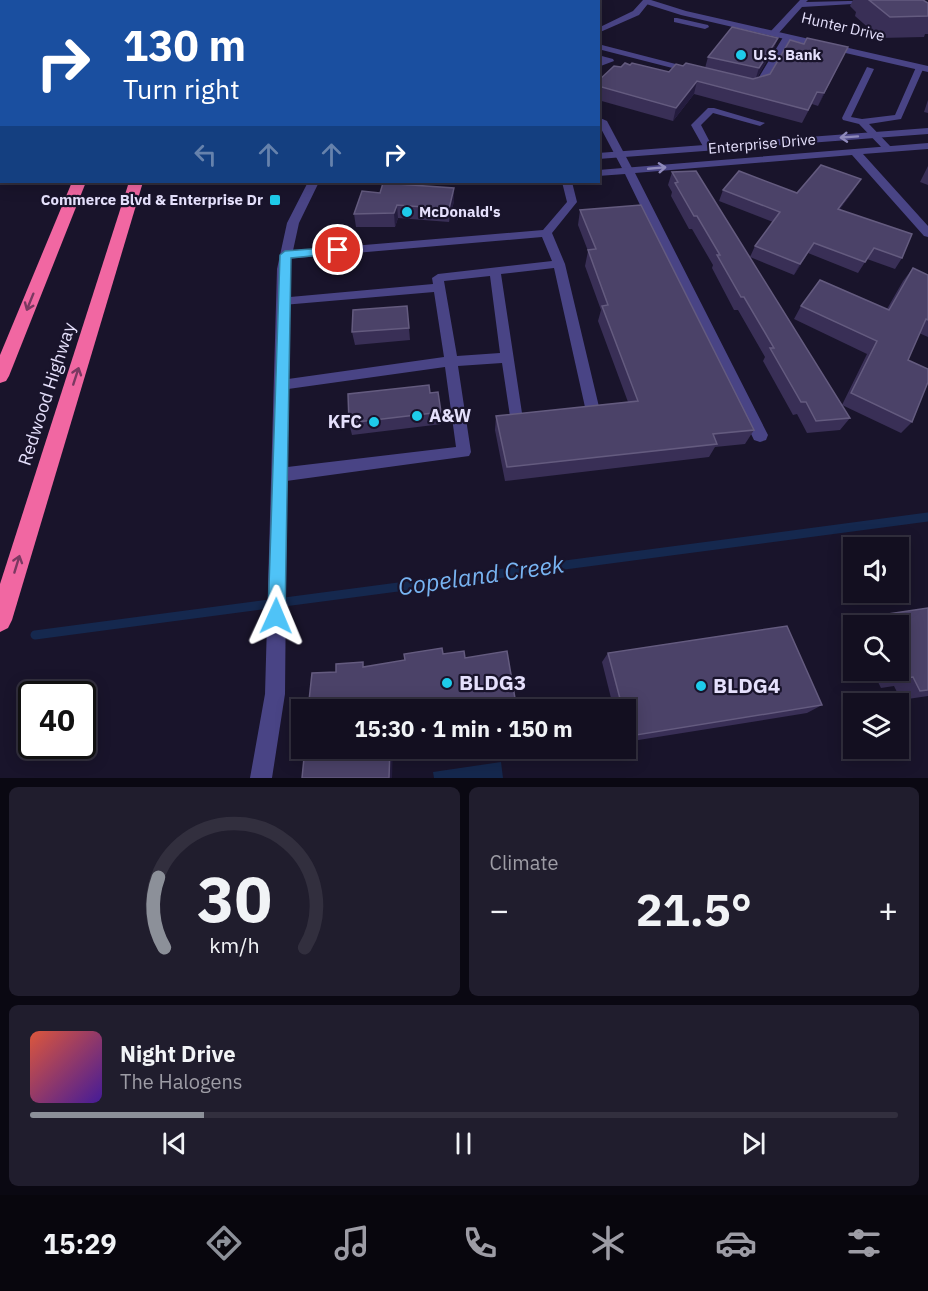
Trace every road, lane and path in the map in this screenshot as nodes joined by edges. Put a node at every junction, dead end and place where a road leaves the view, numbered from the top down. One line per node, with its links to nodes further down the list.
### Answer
1 (848, 0): 4 (lane)
2 (887, 0): 4 (lane)
3 (647, 1): 8 (street); 9 (street, Hunter Drive)
4 (857, 2): 5 (lane)
5 (801, 3): 9 (lane)
6 (676, 20): 7 (lane)
7 (705, 27)
8 (600, 30)
9 (777, 30): 10 (street, Hunter Drive); 14 (street, Hunter Drive)
10 (788, 36): 14 (street, Hunter Drive); 17 (lane)
11 (600, 47): 16 (lane)
12 (600, 58): 13 (lane)
13 (600, 64)
14 (926, 65): 19 (lane)
15 (870, 69): 19 (lane)
16 (705, 75)
17 (748, 86)
18 (600, 120): 27 (lane)
19 (862, 122): 22 (lane)
20 (760, 123): 24 (lane)
21 (928, 131): 22 (street, Enterprise Drive)
22 (874, 135): 24 (street, Enterprise Drive, one-way to 24); 25 (lane)
23 (928, 146): 25 (street, Enterprise Drive)
24 (708, 148): 27 (street, Enterprise Drive)
25 (888, 149): 26 (street, Enterprise Drive)
26 (855, 152): 29 (street, Enterprise Drive, one-way to 26); 38 (street)
27 (619, 154): 28 (street, Enterprise Drive); 29 (lane)
28 (600, 156)
29 (628, 170): 30 (street, Enterprise Drive); 52 (street)
30 (600, 173)
31 (70, 183): 39 (highway)
32 (79, 183): 39 (highway)
33 (136, 183): 41 (highway, Redwood Highway)
34 (150, 183): 41 (highway)
35 (312, 183): 40 (street)
36 (567, 183): 37 (lane)
37 (546, 233): 40 (lane); 42 (lane)
38 (928, 233)
39 (52, 248): 48 (highway, one-way to 48)
40 (285, 255): 45 (street)
41 (113, 260): 54 (highway, Redwood Highway, one-way to 41)
42 (559, 264): 43 (lane); 50 (lane)
43 (495, 271): 44 (lane); 46 (lane)
44 (440, 286): 45 (lane); 47 (lane)
45 (283, 301): 49 (street)
46 (508, 358): 47 (lane); 51 (lane)
47 (451, 361): 49 (lane); 53 (lane)
48 (0, 376)
49 (281, 385): 53 (street)
50 (571, 413)
51 (538, 417)
52 (760, 435)
53 (279, 475): 55 (street)
54 (0, 620)
55 (261, 778)

